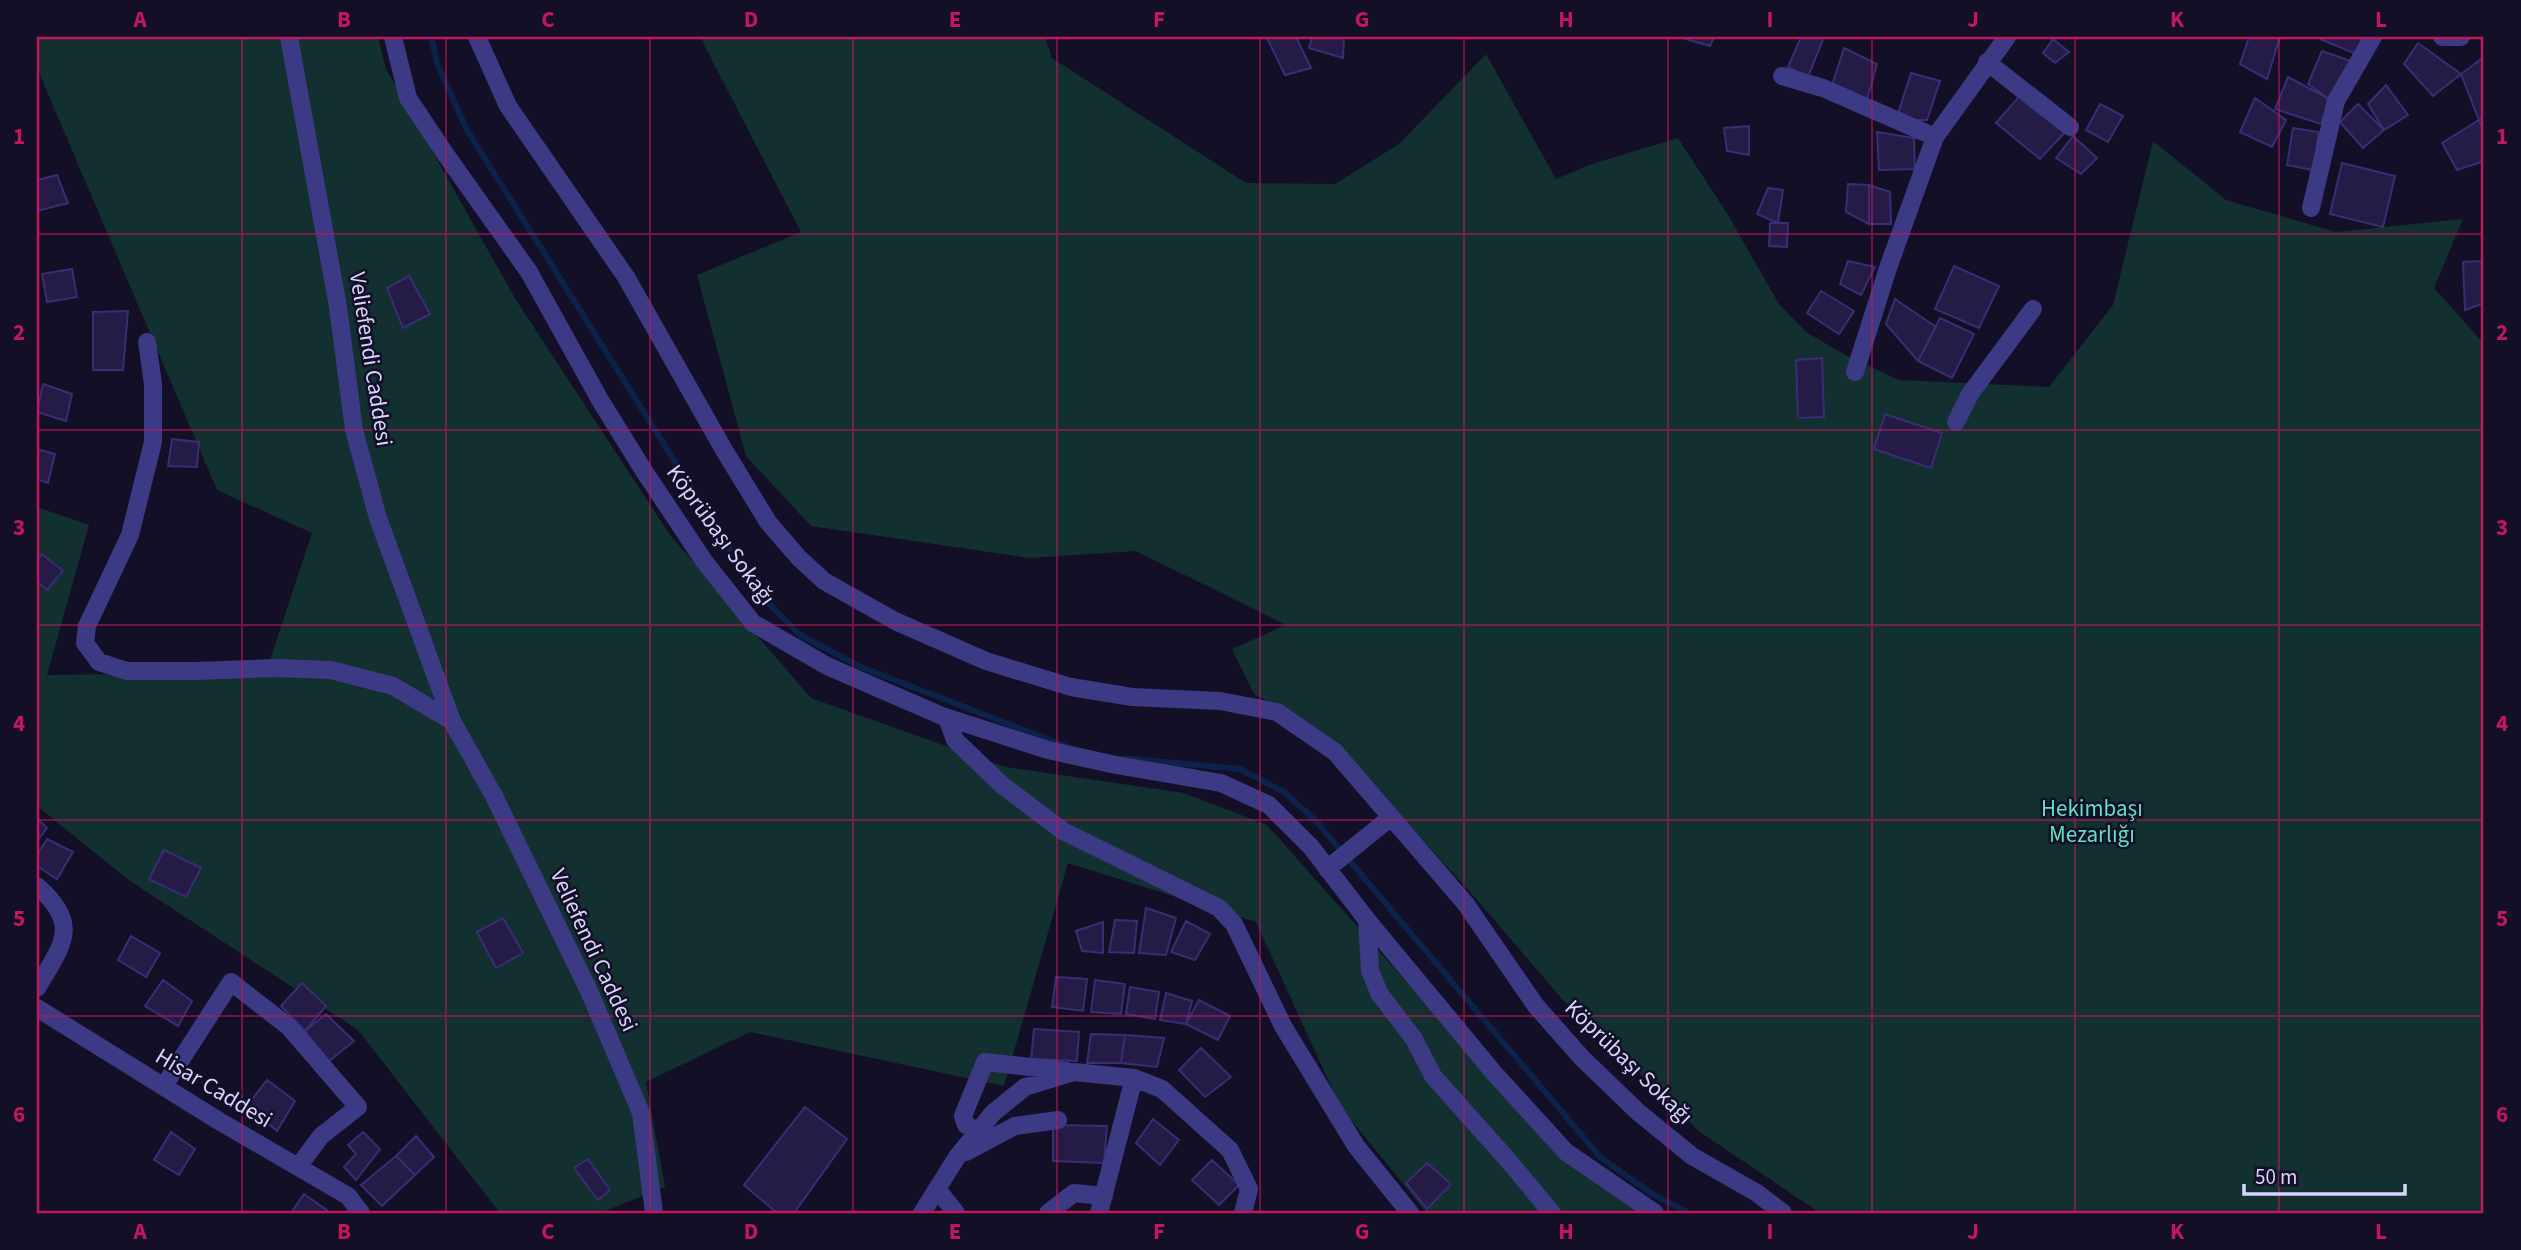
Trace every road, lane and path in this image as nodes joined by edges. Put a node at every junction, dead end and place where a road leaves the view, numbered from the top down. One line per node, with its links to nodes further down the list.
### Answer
1 (289, 37): 18 (street, Veliefendi Caddesi)
2 (393, 37): 17 (street, Köprübaşı Sokağı)
3 (477, 37): 19 (street, Köprübaşı Sokağı)
4 (2373, 37): 12 (street)
5 (2442, 37): 6 (street)
6 (2461, 37)
7 (1999, 39): 8 (street)
8 (1987, 62): 10 (street); 11 (street)
9 (1782, 76): 11 (street)
10 (2070, 127)
11 (1935, 137): 15 (street)
12 (2311, 208)
13 (2033, 309): 16 (street)
14 (147, 342): 18 (street)
15 (1855, 373)
16 (1956, 422)
17 (947, 718): 20 (street, Köprübaşı Sokağı); 40 (street)
18 (452, 721): 35 (street, Veliefendi Caddesi)
19 (1390, 818): 20 (street); 43 (street, Köprübaşı Sokağı)
20 (1333, 864): 22 (street, Köprübaşı Sokağı)
21 (37, 886): 23 (street)
22 (1367, 920): 41 (street); 42 (street, Köprübaşı Sokağı)
23 (37, 988)
24 (37, 1008): 27 (street, Hisar Caddesi)
25 (1074, 1072): 26 (street); 29 (street); 29 (street)
26 (1134, 1078): 33 (street); 39 (street)
27 (164, 1086): 31 (street, Hisar Caddesi); 31 (street)
28 (1058, 1120): 30 (street)
29 (978, 1131): 30 (street)
30 (957, 1157): 32 (street)
31 (298, 1167): 34 (street, Hisar Caddesi)
32 (938, 1190): 36 (street); 37 (street)
33 (1102, 1204): 38 (street)
34 (361, 1213)
35 (654, 1213)
36 (922, 1213)
37 (956, 1213)
38 (1048, 1213)
39 (1243, 1213)
40 (1409, 1213)
41 (1552, 1213)
42 (1655, 1213)
43 (1783, 1213)

